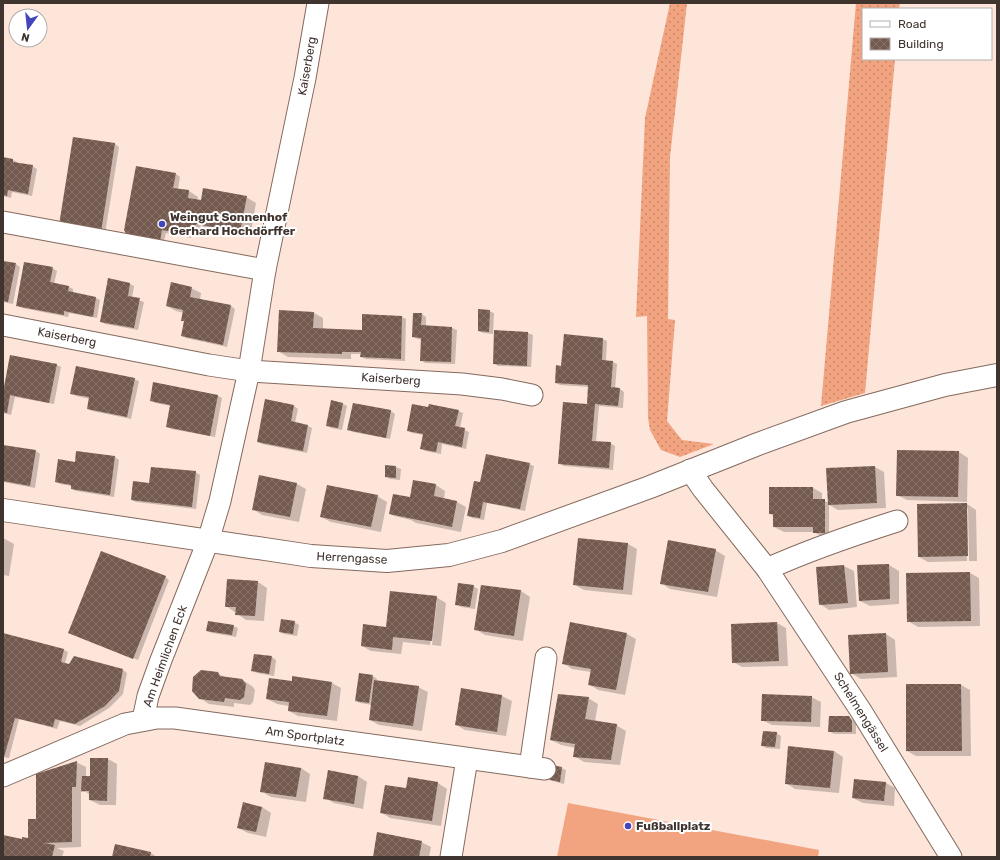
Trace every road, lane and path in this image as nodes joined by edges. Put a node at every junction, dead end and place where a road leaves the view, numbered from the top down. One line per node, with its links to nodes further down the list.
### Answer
1 (318, 3): 3 (street, Kaiserberg)
2 (3, 222): 3 (street)
3 (265, 270): 5 (street, Kaiserberg)
4 (3, 325): 5 (street, Kaiserberg)
5 (249, 370): 7 (street, Kaiserberg); 11 (street, Kaiserberg)
6 (997, 375): 8 (street, Herrengasse)
7 (532, 395)
8 (690, 470): 11 (street, Herrengasse); 12 (street, Schelmengässel)
9 (3, 510): 11 (street, Herrengasse)
10 (897, 521): 12 (street)
11 (208, 541): 14 (street, Am Heimlichen Eck)
12 (767, 569): 18 (street, Schelmengässel)
13 (546, 658): 15 (street, Am Sportplatz)
14 (143, 720): 15 (street, Am Sportplatz); 16 (street, Am Heimlichen Eck)
15 (467, 759): 17 (street)
16 (3, 776)
17 (451, 857)
18 (951, 857)

